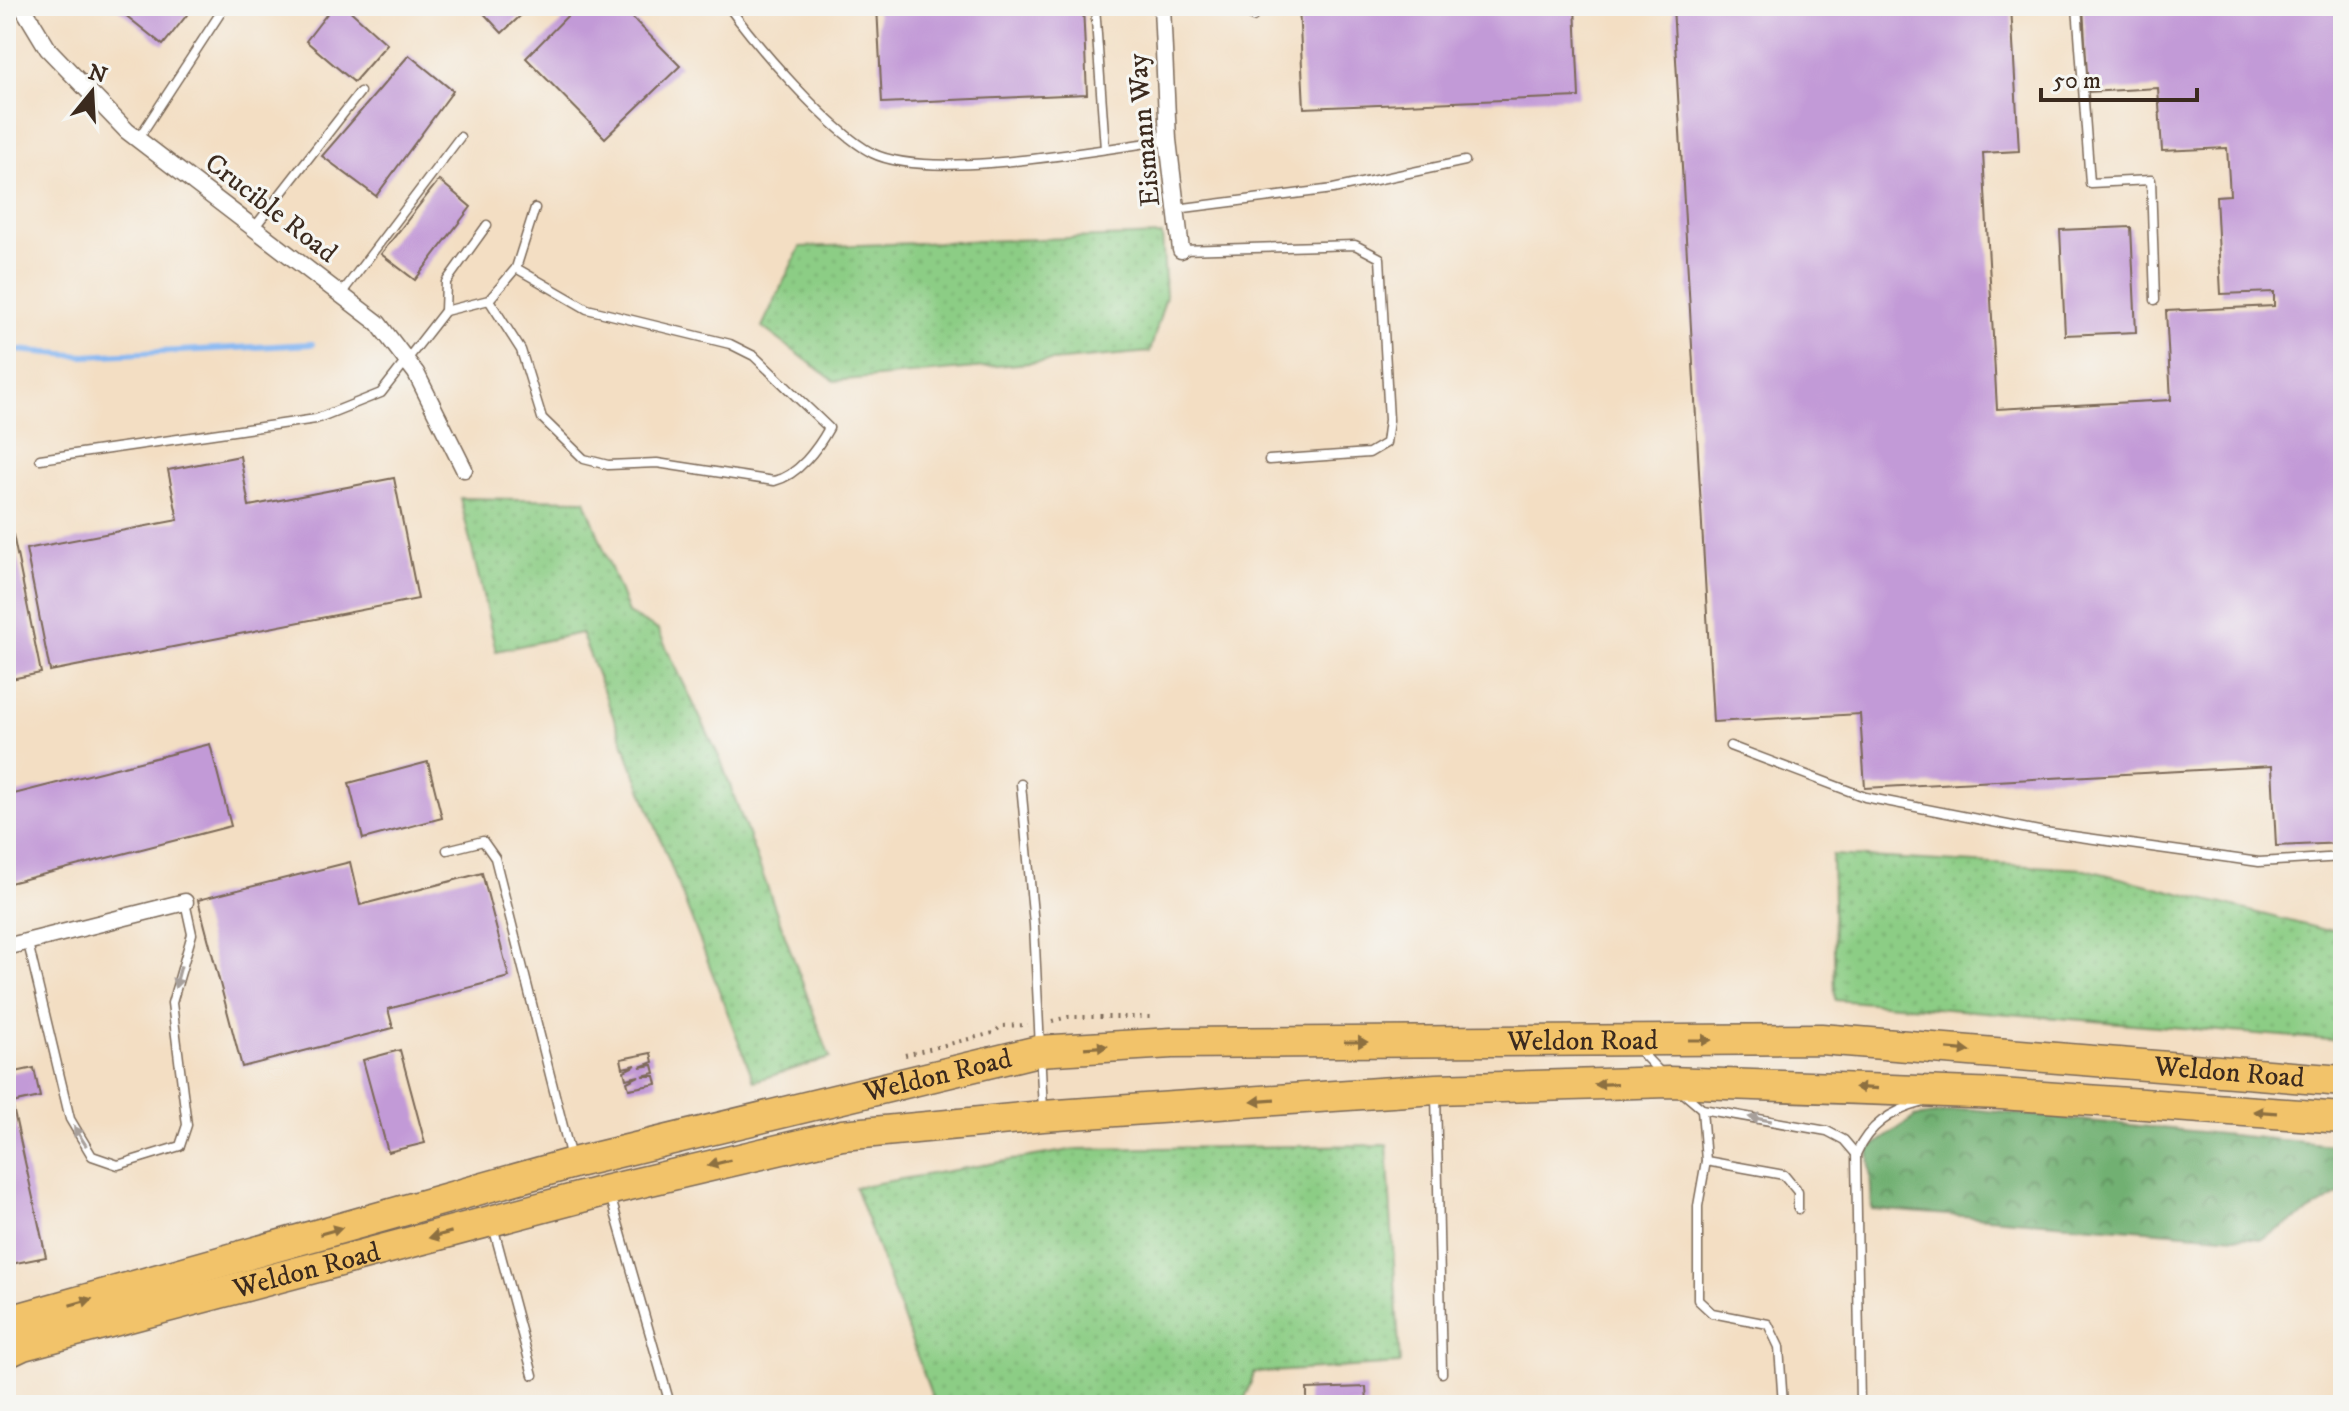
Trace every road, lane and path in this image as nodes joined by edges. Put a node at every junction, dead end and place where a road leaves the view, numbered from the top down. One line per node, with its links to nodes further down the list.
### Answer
1 (22, 6): 11 (street, Crucible Road)
2 (225, 6): 11 (lane)
3 (728, 6): 13 (lane)
4 (1095, 6): 13 (lane)
5 (1162, 6): 12 (street, Eismann Way)
6 (1252, 6): 8 (lane)
7 (2077, 6): 23 (lane)
8 (1253, 17)
9 (360, 92): 18 (lane)
10 (460, 137): 21 (lane)
11 (138, 139): 18 (street, Crucible Road)
12 (1168, 140): 13 (lane); 16 (street, Eismann Way)
13 (1105, 149)
14 (1465, 161): 16 (lane)
15 (535, 208): 20 (lane)
16 (1176, 209): 19 (street, Eismann Way)
17 (487, 225): 24 (lane)
18 (254, 228): 21 (street, Crucible Road)
19 (1181, 250): 27 (lane)
20 (516, 268): 22 (lane); 22 (lane)
21 (340, 294): 25 (street, Crucible Road)
22 (489, 300): 24 (lane)
23 (2155, 300)
24 (445, 311): 25 (lane)
25 (406, 360): 26 (lane); 28 (street, Crucible Road)
26 (40, 459)
27 (1269, 460)
28 (464, 469)
29 (1730, 746): 32 (lane)
30 (1021, 784): 37 (lane)
31 (447, 850): 47 (lane)
32 (2343, 857)
33 (185, 902): 34 (street); 34 (lane, one-way to 34)
34 (28, 943): 35 (street)
35 (6, 947)
36 (1629, 1040): 37 (highway, Weldon Road, one-way to 36); 38 (highway, Weldon Road, one-way to 38); 39 (lane)
37 (1038, 1051): 43 (lane); 47 (highway, Weldon Road)
38 (2343, 1081)
39 (1669, 1082): 40 (highway, Weldon Road, one-way to 40); 41 (highway, Weldon Road, one-way to 39); 42 (lane)
40 (1436, 1089): 43 (highway, Weldon Road, one-way to 43); 53 (lane)
41 (2001, 1094): 44 (highway, Weldon Road, one-way to 41); 45 (lane)
42 (1702, 1109): 45 (lane, one-way to 42); 46 (lane)
43 (1043, 1116): 48 (highway, Weldon Road, one-way to 48)
44 (2343, 1118)
45 (1856, 1154): 57 (lane)
46 (1706, 1161): 49 (lane); 56 (lane)
47 (573, 1163): 51 (highway, Weldon Road, one-way to 47)
48 (608, 1190): 50 (highway, Weldon Road); 55 (lane)
49 (1798, 1209)
50 (491, 1221): 52 (highway, Weldon Road, one-way to 52); 54 (lane)
51 (6, 1322)
52 (6, 1353)
53 (1442, 1373)
54 (533, 1375)
55 (670, 1404)
56 (1783, 1405)
57 (1860, 1405)

